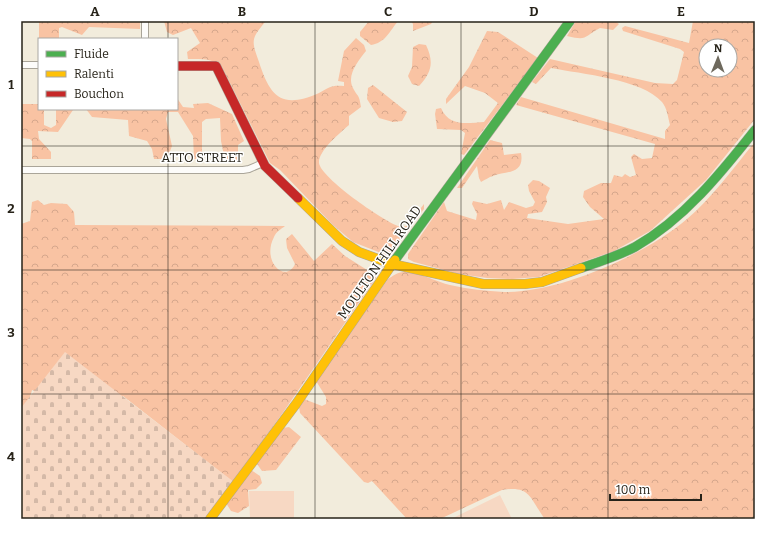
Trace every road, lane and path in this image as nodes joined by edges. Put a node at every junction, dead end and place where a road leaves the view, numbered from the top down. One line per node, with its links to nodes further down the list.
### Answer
1 (145, 21): 3 (street)
2 (570, 21): 10 (street, MOULTON HILL ROAD)
3 (145, 38)
4 (21, 65): 5 (street)
5 (38, 65)
6 (178, 66): 8 (street)
7 (755, 130): 10 (street)
8 (263, 163): 9 (street, ATTO STREET); 10 (street)
9 (21, 170)
10 (392, 264): 11 (street, MOULTON HILL ROAD)
11 (210, 519)

